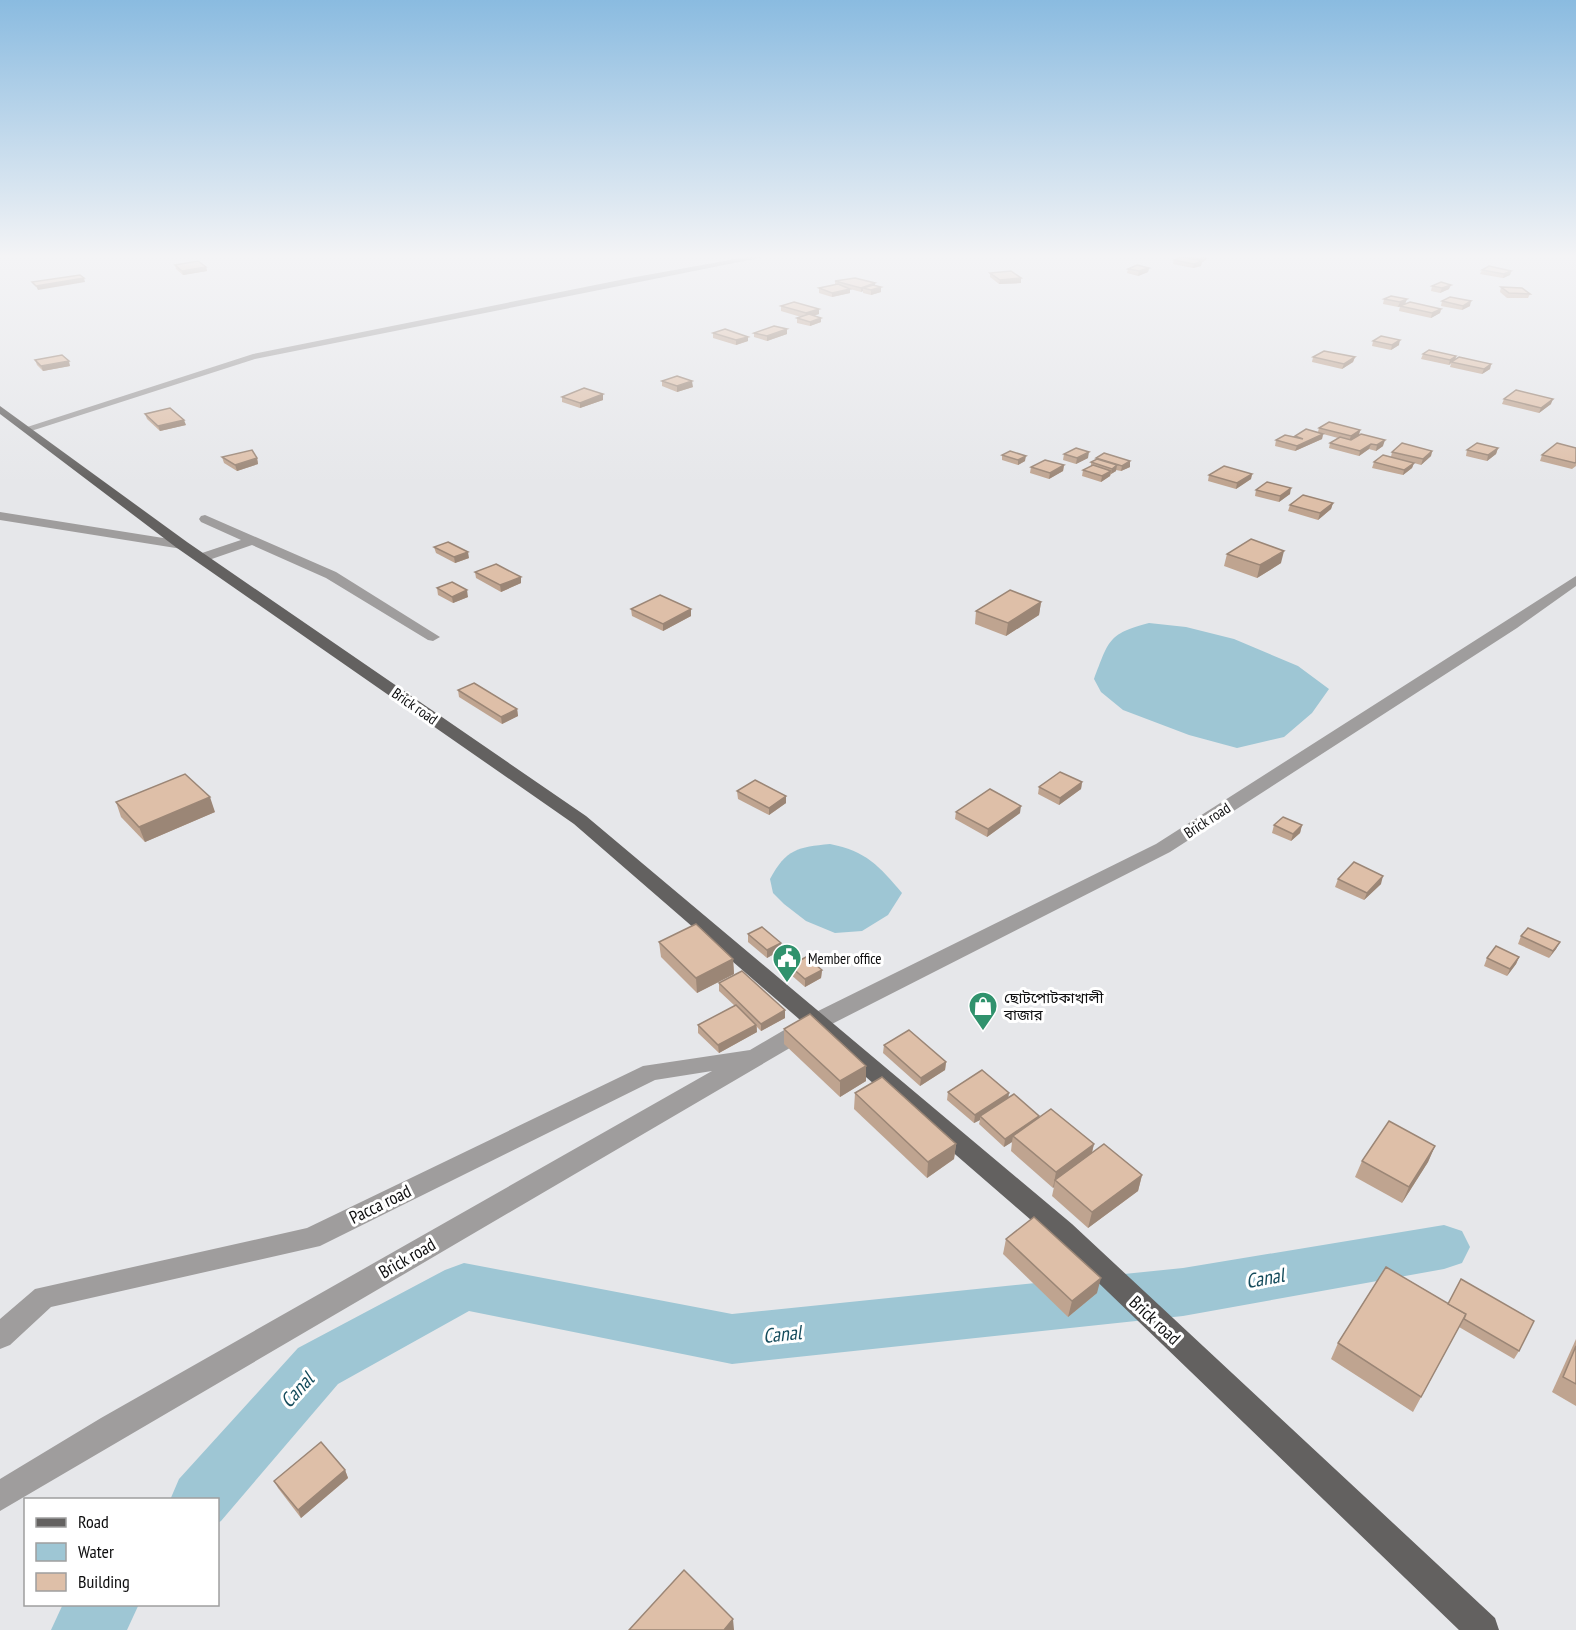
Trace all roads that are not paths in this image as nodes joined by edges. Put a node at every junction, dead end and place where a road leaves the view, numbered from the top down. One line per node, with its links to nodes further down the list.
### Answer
1 (375, 332): 3 (street)
2 (0, 409): 3 (main road, Brick road)
3 (27, 429): 7 (main road, Brick road)
4 (0, 516): 7 (street)
5 (205, 519): 6 (street)
6 (253, 540): 8 (street); 10 (street)
7 (182, 544): 8 (main road, Brick road)
8 (201, 558): 11 (main road, Brick road)
9 (1576, 580): 11 (street, Brick road)
10 (432, 637)
11 (816, 1022): 12 (street, Brick road); 15 (main road, Brick road)
12 (758, 1055): 13 (street, Pacca road); 14 (street, Brick road)
13 (0, 1336)
14 (0, 1496)
15 (1483, 1630)

